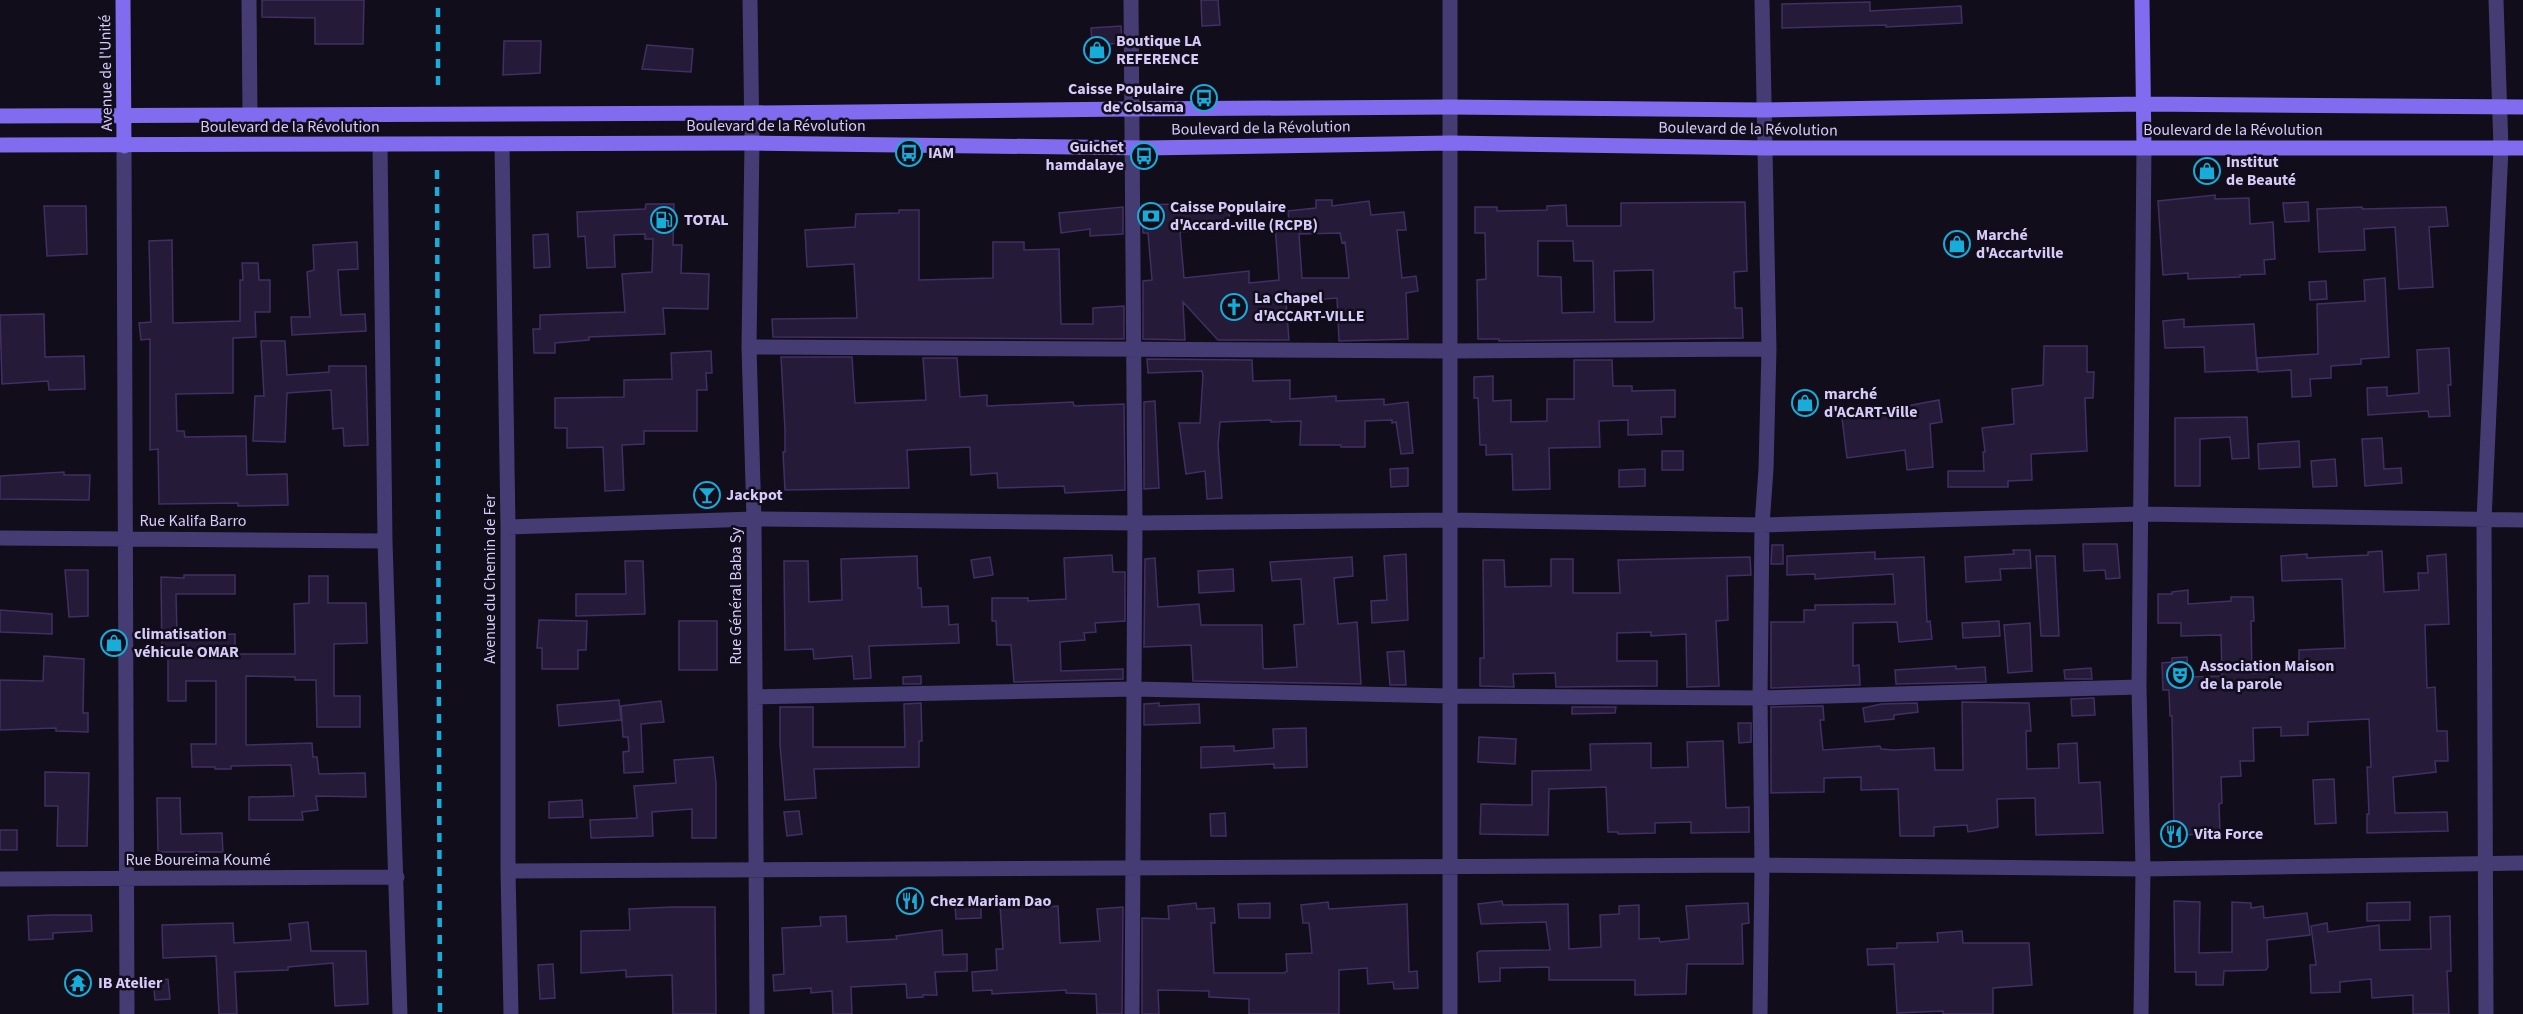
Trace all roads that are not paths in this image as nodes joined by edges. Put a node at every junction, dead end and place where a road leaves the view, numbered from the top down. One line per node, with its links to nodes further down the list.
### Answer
1 (123, 0): 17 (main road, Avenue de l'Unité)
2 (249, 0): 18 (street)
3 (750, 0): 15 (street, Rue Général Baba Sy)
4 (1131, 0): 13 (street)
5 (1450, 0): 11 (street)
6 (1762, 0): 14 (street)
7 (2142, 0): 9 (main road)
8 (2496, 0): 12 (street)
9 (2144, 104): 12 (main road, Boulevard de la Révolution); 14 (main road, Boulevard de la Révolution); 26 (main road)
10 (2523, 106): 12 (main road, Boulevard de la Révolution)
11 (1450, 107): 13 (main road, Boulevard de la Révolution); 14 (main road, Boulevard de la Révolution); 20 (street)
12 (2500, 107): 28 (street)
13 (1131, 109): 15 (main road, Boulevard de la Révolution); 25 (street)
14 (1763, 110): 27 (street)
15 (752, 114): 18 (main road, Boulevard de la Révolution); 19 (street, Rue Général Baba Sy)
16 (0, 116): 17 (main road, Boulevard de la Révolution)
17 (124, 116): 18 (main road, Boulevard de la Révolution); 24 (main road, Avenue de l'Unité)
18 (250, 116)
19 (752, 143): 23 (main road, Boulevard de la Révolution); 25 (main road, Boulevard de la Révolution); 30 (street, Rue Général Baba Sy)
20 (1450, 143): 25 (main road, Boulevard de la Révolution); 27 (main road, Boulevard de la Révolution); 33 (street)
21 (0, 145): 24 (main road, Boulevard de la Révolution)
22 (380, 145): 23 (main road, Boulevard de la Révolution); 24 (main road, Boulevard de la Révolution); 44 (street)
23 (502, 145): 41 (street, Avenue du Chemin de Fer)
24 (124, 146): 43 (street)
25 (1132, 147): 31 (street)
26 (2144, 147): 27 (main road, Boulevard de la Révolution); 28 (main road, Boulevard de la Révolution); 34 (street)
27 (1766, 148): 32 (street)
28 (2501, 148): 29 (main road, Boulevard de la Révolution); 37 (street)
29 (2523, 148)
30 (749, 347): 31 (street); 35 (street, Rue Général Baba Sy)
31 (1133, 349): 33 (street); 39 (street)
32 (1769, 349): 33 (street); 40 (street)
33 (1450, 351): 36 (street)
34 (2140, 514): 37 (street); 40 (street); 45 (street)
35 (754, 519): 39 (street); 41 (street); 48 (street, Rue Général Baba Sy)
36 (1451, 520): 39 (street); 40 (street); 47 (street)
37 (2484, 520): 38 (street); 50 (street)
38 (2523, 520)
39 (1135, 523): 46 (street)
40 (1762, 525): 49 (street)
41 (508, 527): 57 (street, Avenue du Chemin de Fer)
42 (0, 538): 43 (street, Rue Kalifa Barro)
43 (125, 538): 44 (street, Rue Kalifa Barro); 59 (street)
44 (385, 541): 58 (street)
45 (2139, 687): 49 (street); 55 (street)
46 (1133, 689): 47 (street); 48 (street); 54 (street)
47 (1450, 696): 49 (street); 53 (street)
48 (754, 697): 56 (street, Rue Général Baba Sy)
49 (1760, 698): 52 (street)
50 (2485, 862): 51 (street); 55 (street); 69 (street)
51 (2523, 863)
52 (1762, 865): 53 (street); 55 (street); 67 (street)
53 (1451, 867): 54 (street); 66 (street)
54 (1132, 868): 56 (street); 65 (street)
55 (2144, 868): 68 (street)
56 (755, 870): 57 (street); 64 (street, Rue Général Baba Sy)
57 (508, 871): 63 (street, Avenue du Chemin de Fer)
58 (397, 877): 59 (street, Rue Boureima Koumé); 62 (street)
59 (126, 878): 60 (street, Rue Boureima Koumé); 61 (street)
60 (0, 879)
61 (127, 1014)
62 (400, 1014)
63 (511, 1014)
64 (758, 1014)
65 (1132, 1014)
66 (1450, 1014)
67 (1760, 1014)
68 (2141, 1014)
69 (2486, 1014)

